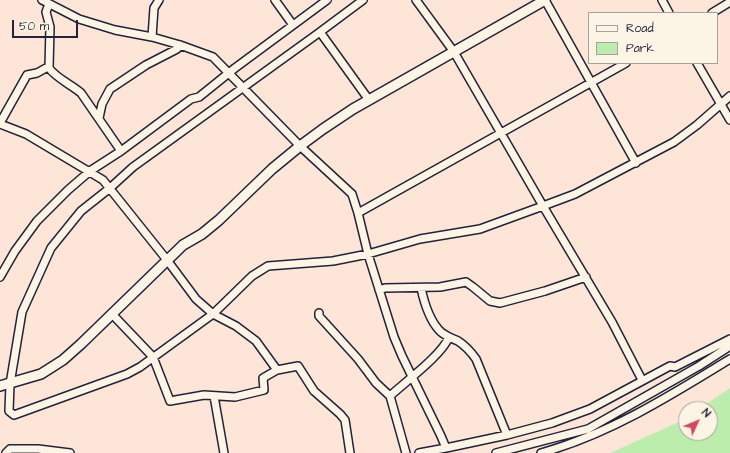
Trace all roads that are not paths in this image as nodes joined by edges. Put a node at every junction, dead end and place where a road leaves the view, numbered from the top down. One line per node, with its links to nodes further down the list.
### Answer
1 (42, 0): 10 (street)
2 (159, 0): 15 (street)
3 (275, 0): 13 (street)
4 (326, 0): 13 (street)
5 (363, 0): 14 (street)
6 (416, 0): 17 (street)
7 (545, 0): 17 (street); 22 (street)
8 (662, 0): 11 (street)
9 (730, 2): 12 (street)
10 (49, 4): 15 (street); 20 (street)
11 (668, 12)
12 (714, 12)
13 (293, 25): 21 (street)
14 (320, 32): 23 (street); 25 (street)
15 (152, 37): 16 (street)
16 (180, 45): 21 (street); 27 (street)
17 (454, 52): 25 (street); 30 (street)
18 (624, 64): 22 (street)
19 (699, 64): 26 (street)
20 (50, 68): 27 (street); 29 (street)
21 (229, 74): 23 (street); 32 (street)
22 (591, 83): 30 (street); 33 (street)
23 (243, 88): 31 (street); 35 (street)
24 (730, 96): 26 (street)
25 (370, 100): 31 (street)
26 (721, 104): 28 (street); 33 (street)
27 (99, 118): 32 (street)
28 (730, 120)
29 (0, 123): 34 (street)
30 (501, 134): 36 (street); 37 (street)
31 (300, 146): 37 (street); 39 (street)
32 (121, 151): 34 (street)
33 (636, 163): 36 (street)
34 (90, 171): 35 (street); 40 (street)
35 (110, 188): 39 (street); 55 (street)
36 (543, 206): 38 (street); 41 (street)
37 (358, 213): 38 (street)
38 (368, 254): 43 (street); 46 (street)
39 (167, 260): 45 (street); 46 (street)
40 (0, 277)
41 (586, 277): 42 (street); 54 (street)
42 (421, 288): 43 (street); 47 (street)
43 (379, 290): 53 (street)
44 (319, 313): 58 (street)
45 (112, 314): 50 (street); 55 (street)
46 (213, 314): 50 (street); 52 (street)
47 (449, 337): 53 (street); 59 (street)
48 (730, 339): 54 (street)
49 (730, 346): 67 (street)
50 (153, 357): 55 (street); 57 (street)
51 (730, 359): 68 (street)
52 (277, 370): 57 (street); 64 (street)
53 (413, 376): 58 (street); 60 (street)
54 (642, 380): 59 (street)
55 (10, 384): 56 (street)
56 (0, 386)
57 (214, 396): 63 (street)
58 (390, 396): 65 (street)
59 (507, 435): 60 (street)
60 (446, 448): 66 (street)
61 (6, 453): 62 (street)
62 (70, 453)
63 (224, 453)
64 (350, 453)
65 (406, 453)
66 (419, 453)
67 (496, 453)
68 (541, 453)

